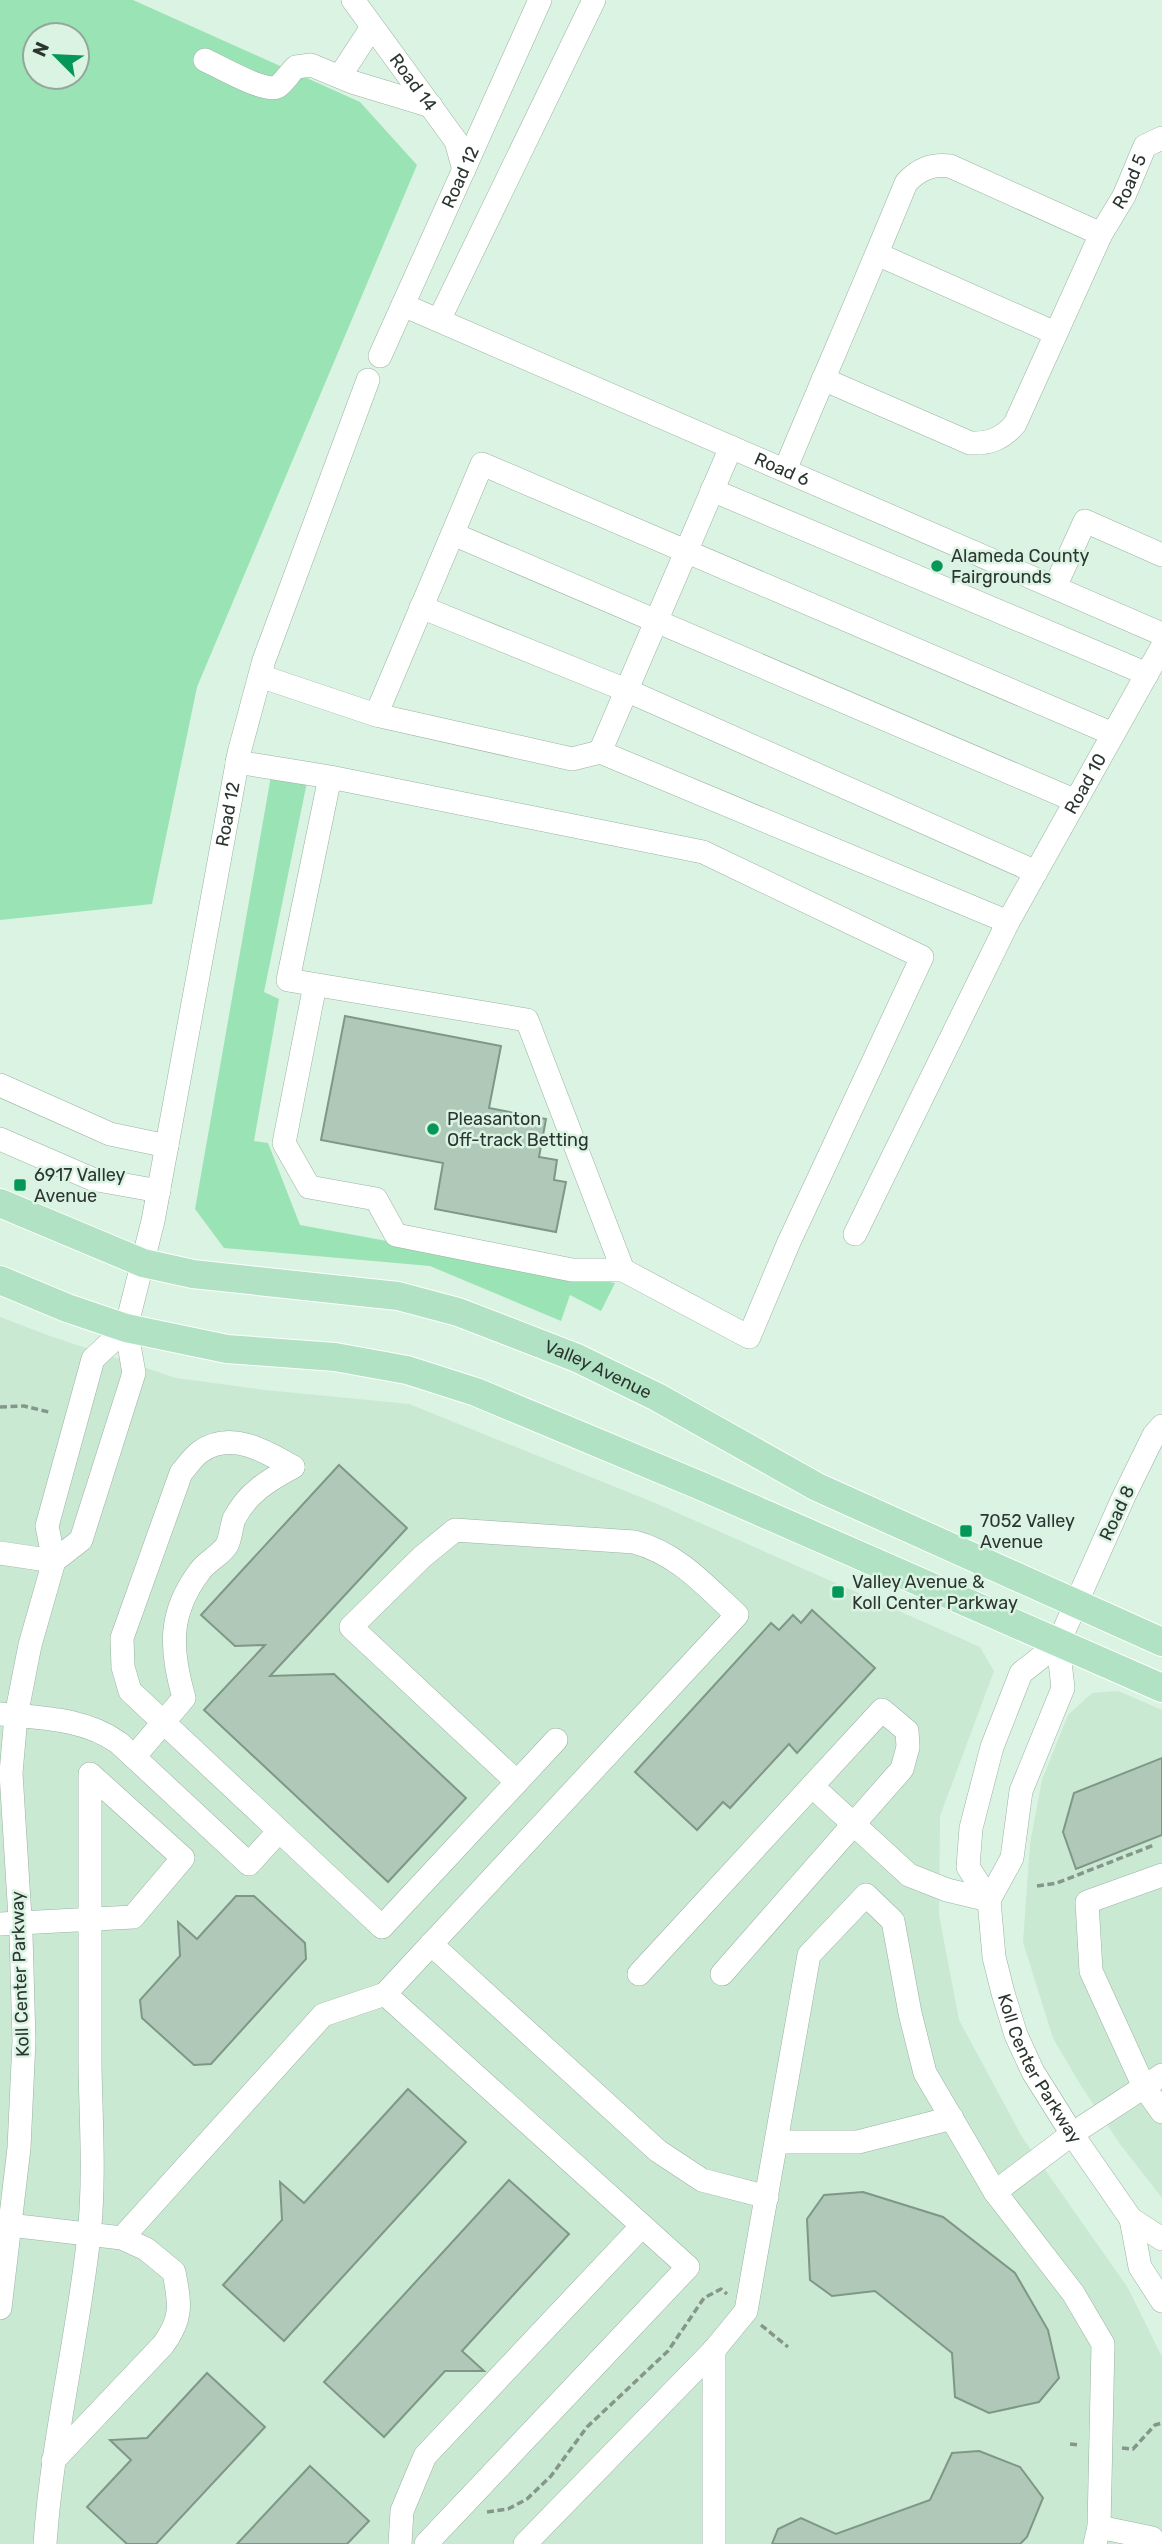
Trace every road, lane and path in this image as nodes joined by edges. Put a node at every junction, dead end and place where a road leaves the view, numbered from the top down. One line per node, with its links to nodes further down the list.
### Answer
1 (353, 0): 4 (street, Road 14)
2 (541, 0): 9 (street, Road 12)
3 (594, 0): 13 (street)
4 (372, 27): 6 (street); 7 (street, Road 14)
5 (205, 60): 6 (street)
6 (340, 76): 7 (street)
7 (431, 106): 9 (street, Road 14)
8 (1162, 138): 10 (street, Road 5)
9 (464, 170): 12 (street, Road 12)
10 (1101, 234): 11 (street); 14 (street, Road 5)
11 (877, 254): 14 (street); 16 (street)
12 (403, 305): 13 (street, Road 6); 15 (street, Road 12)
13 (439, 320): 18 (street, Road 6)
14 (1055, 333): 16 (street, Road 5)
15 (380, 356)
16 (823, 379): 19 (street)
17 (368, 380): 30 (street, Road 12)
18 (731, 447): 19 (street, Road 6); 20 (street)
19 (785, 470): 24 (street, Road 6)
20 (712, 491): 22 (street); 29 (street)
21 (453, 534): 22 (street); 25 (street); 26 (street)
22 (686, 552): 26 (street); 33 (street)
23 (1162, 555): 24 (street)
24 (1055, 587): 27 (street, Road 6)
25 (421, 607): 31 (street); 32 (street)
26 (656, 621): 31 (street); 37 (street)
27 (1162, 634)
28 (1162, 646): 29 (street, Road 10)
29 (1147, 674): 33 (street, Road 10)
30 (260, 677): 32 (street); 35 (street, Road 12)
31 (626, 690): 34 (street); 38 (street)
32 (376, 715): 34 (street)
33 (1113, 734): 37 (street, Road 10)
34 (600, 752): 39 (street)
35 (237, 762): 36 (street); 43 (street, Road 12)
36 (330, 777): 40 (street); 48 (street)
37 (1076, 801): 38 (street, Road 10)
38 (1036, 872): 39 (street, Road 10)
39 (1008, 922): 46 (street, Road 10)
40 (315, 985): 48 (street); 48 (street)
41 (0, 1085): 43 (street)
42 (0, 1139): 44 (street)
43 (167, 1146): 44 (street, Road 12)
44 (159, 1191): 47 (street, Road 12)
45 (0, 1203): 47 (main road, Valley Avenue)
46 (855, 1234)
47 (143, 1263): 50 (street); 56 (main road, Valley Avenue)
48 (623, 1270)
49 (0, 1280): 50 (main road)
50 (126, 1328): 55 (street, Koll Center Parkway); 55 (street); 58 (main road)
51 (0, 1407): 52 (path)
52 (49, 1412)
53 (1162, 1426): 56 (street, Road 8)
54 (0, 1553): 55 (street)
55 (54, 1561): 60 (street, Koll Center Parkway)
56 (1076, 1602): 57 (main road, Valley Avenue); 58 (street, Koll Center Parkway)
57 (1162, 1642)
58 (1058, 1644): 59 (main road); 71 (street, Koll Center Parkway); 71 (street, Koll Center Parkway)
59 (1162, 1688)
60 (8, 1715): 63 (street); 73 (street, Koll Center Parkway)
61 (163, 1722): 61 (street); 63 (street); 67 (street)
62 (556, 1740): 64 (street)
63 (134, 1757): 67 (street)
64 (517, 1782): 67 (street); 74 (street)
65 (811, 1786): 66 (street); 66 (street); 76 (street)
66 (853, 1824): 71 (street); 75 (street)
67 (279, 1831)
68 (1154, 1845): 70 (path)
69 (1162, 1875): 78 (street)
70 (1037, 1886)
71 (989, 1900): 81 (street, Koll Center Parkway)
72 (90, 1919): 72 (street); 73 (street); 88 (street)
73 (10, 1924): 86 (street, Koll Center Parkway)
74 (431, 1944): 77 (street); 84 (street)
75 (722, 1973)
76 (639, 1974)
77 (385, 1994): 87 (street); 89 (street)
78 (1153, 2081): 79 (street); 81 (street)
79 (1162, 2112)
80 (952, 2118): 82 (street); 82 (street); 83 (street)
81 (1072, 2134): 83 (street); 85 (street, Koll Center Parkway)
82 (777, 2142): 84 (street)
83 (995, 2192): 98 (street)
84 (767, 2197): 93 (street)
85 (1131, 2219): 90 (street, Koll Center Parkway); 91 (street, Koll Center Parkway)
86 (5, 2225): 88 (street); 92 (street, Koll Center Parkway)
87 (642, 2226): 97 (street); 100 (street)
88 (89, 2234): 89 (street); 96 (street)
89 (121, 2238): 96 (street)
90 (1162, 2239)
91 (1162, 2301)
92 (0, 2308)
93 (746, 2311): 94 (path); 95 (street); 97 (path)
94 (788, 2347)
95 (714, 2350): 102 (street); 103 (street)
96 (53, 2461): 99 (street)
97 (456, 2512): 101 (street)
98 (1097, 2536): 104 (street)
99 (45, 2544)
100 (400, 2544)
101 (426, 2544)
102 (526, 2544)
103 (714, 2544)
104 (1151, 2544)

